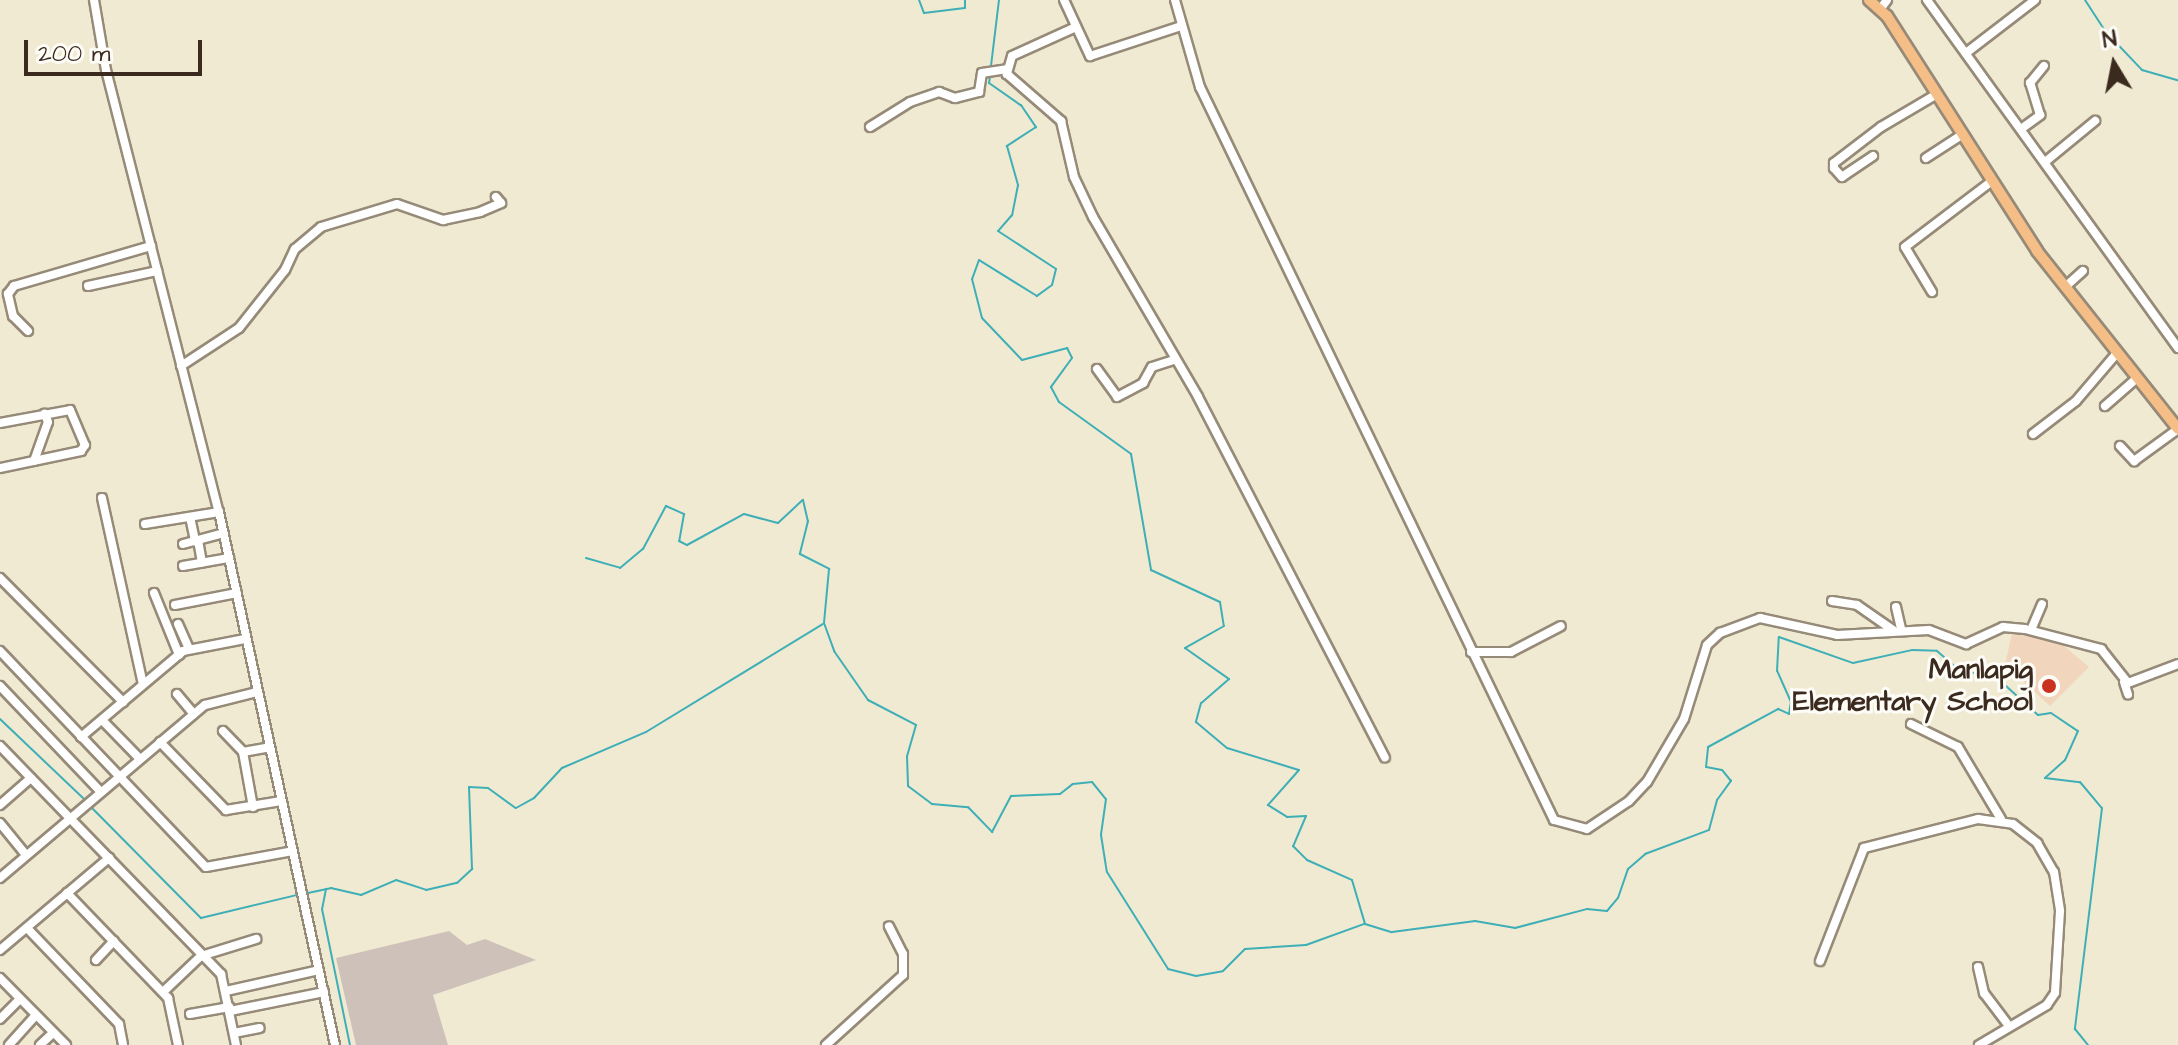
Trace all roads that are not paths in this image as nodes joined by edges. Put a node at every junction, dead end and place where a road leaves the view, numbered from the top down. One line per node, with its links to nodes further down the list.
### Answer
1 (94, 0): 23 (street)
2 (1064, 0): 9 (street)
3 (1175, 0): 8 (street)
4 (1869, 0): 7 (main road)
5 (1927, 0): 10 (street)
6 (2035, 0): 10 (street)
7 (1884, 4): 13 (main road)
8 (1181, 26): 9 (street); 70 (street)
9 (1076, 27): 12 (street)
10 (1966, 53): 16 (street)
11 (2044, 66): 16 (street)
12 (997, 70): 15 (street); 34 (street)
13 (1937, 94): 17 (main road); 18 (street)
14 (2095, 121): 20 (street)
15 (870, 127)
16 (2021, 129): 20 (street)
17 (1963, 134): 19 (street); 21 (main road)
18 (1873, 156)
19 (1926, 158)
20 (2045, 162): 32 (street)
21 (1992, 181): 27 (main road); 28 (street)
22 (496, 197): 35 (street)
23 (151, 246): 24 (street); 29 (street)
24 (157, 271): 26 (street); 35 (street)
25 (2083, 271): 27 (street)
26 (88, 286)
27 (2065, 287): 33 (main road)
28 (1932, 292)
29 (13, 316): 30 (street); 31 (street)
30 (0, 320)
31 (28, 331)
32 (2178, 348)
33 (2117, 353): 37 (main road); 42 (street)
34 (1173, 360): 36 (street); 89 (street)
35 (181, 366): 47 (street)
36 (1097, 369)
37 (2137, 378): 38 (street); 41 (main road)
38 (2105, 406)
39 (45, 414): 40 (street); 44 (street); 44 (street)
40 (0, 423)
41 (2178, 429): 43 (street)
42 (2033, 434)
43 (2120, 446)
44 (34, 461): 45 (street)
45 (0, 468)
46 (102, 498): 74 (street)
47 (219, 512): 48 (street); 50 (street)
48 (190, 517): 49 (street); 51 (street)
49 (145, 524)
50 (224, 533): 51 (street); 53 (street)
51 (197, 540): 52 (street); 54 (street)
52 (183, 544)
53 (229, 558): 54 (street); 58 (street)
54 (202, 563): 55 (street)
55 (183, 566)
56 (0, 578): 79 (street)
57 (154, 593): 71 (street)
58 (237, 593): 61 (street); 67 (street)
59 (1832, 601): 65 (street)
60 (2042, 604): 66 (street)
61 (175, 605)
62 (1896, 607): 65 (street)
63 (178, 624): 68 (street)
64 (1561, 626): 70 (street)
65 (1897, 629): 66 (street); 70 (street)
66 (2031, 630): 73 (street)
67 (245, 639): 68 (street); 76 (street)
68 (189, 649): 71 (street)
69 (0, 651): 84 (street)
70 (1471, 652)
71 (179, 655): 74 (street)
72 (2178, 664): 73 (street)
73 (2124, 682): 78 (street)
74 (143, 684): 79 (street)
75 (0, 686): 93 (street)
76 (257, 692): 80 (street); 87 (street)
77 (177, 694): 80 (street)
78 (2128, 694)
79 (123, 702): 81 (street)
80 (194, 714): 85 (street)
81 (102, 720): 84 (street); 90 (street)
82 (1911, 724): 98 (street)
83 (223, 731): 88 (street)
84 (81, 737): 91 (street)
85 (160, 742): 90 (street); 96 (street)
86 (0, 746): 92 (street)
87 (270, 747): 88 (street); 94 (street)
88 (243, 752): 96 (street)
89 (1385, 757)
90 (140, 759): 91 (street)
91 (119, 777): 93 (street); 100 (street)
92 (31, 778): 95 (street); 97 (street)
93 (101, 792): 97 (street)
94 (281, 801): 96 (street); 100 (street)
95 (0, 805)
96 (253, 807)
97 (70, 817): 101 (street); 102 (street)
98 (2001, 819): 112 (street); 124 (street)
99 (0, 823): 101 (street)
100 (293, 851): 114 (street)
101 (26, 855): 103 (street)
102 (109, 858): 104 (street); 110 (street)
103 (0, 878)
104 (67, 893): 106 (street); 108 (street)
105 (889, 926): 135 (street)
106 (27, 928): 109 (street); 131 (street)
107 (256, 939): 110 (street)
108 (114, 941): 111 (street); 117 (street)
109 (0, 950)
110 (201, 956): 116 (street); 117 (street)
111 (96, 960)
112 (1820, 961)
113 (1978, 967): 124 (street)
114 (319, 970): 116 (street); 118 (street)
115 (0, 978): 119 (street)
116 (226, 991): 120 (street)
117 (163, 992): 132 (street)
118 (324, 992): 120 (street); 134 (street)
119 (20, 999): 122 (street); 123 (street)
120 (229, 1009): 121 (street); 127 (street)
121 (190, 1014)
122 (35, 1016): 126 (street); 128 (street)
123 (0, 1019)
124 (2009, 1026): 136 (street)
125 (260, 1028): 127 (street)
126 (53, 1033): 129 (street); 130 (street)
127 (234, 1033): 133 (street)
128 (9, 1045)
129 (40, 1045)
130 (66, 1045)
131 (123, 1045)
132 (178, 1045)
133 (236, 1045)
134 (335, 1045)
135 (826, 1045)
136 (1979, 1045)

